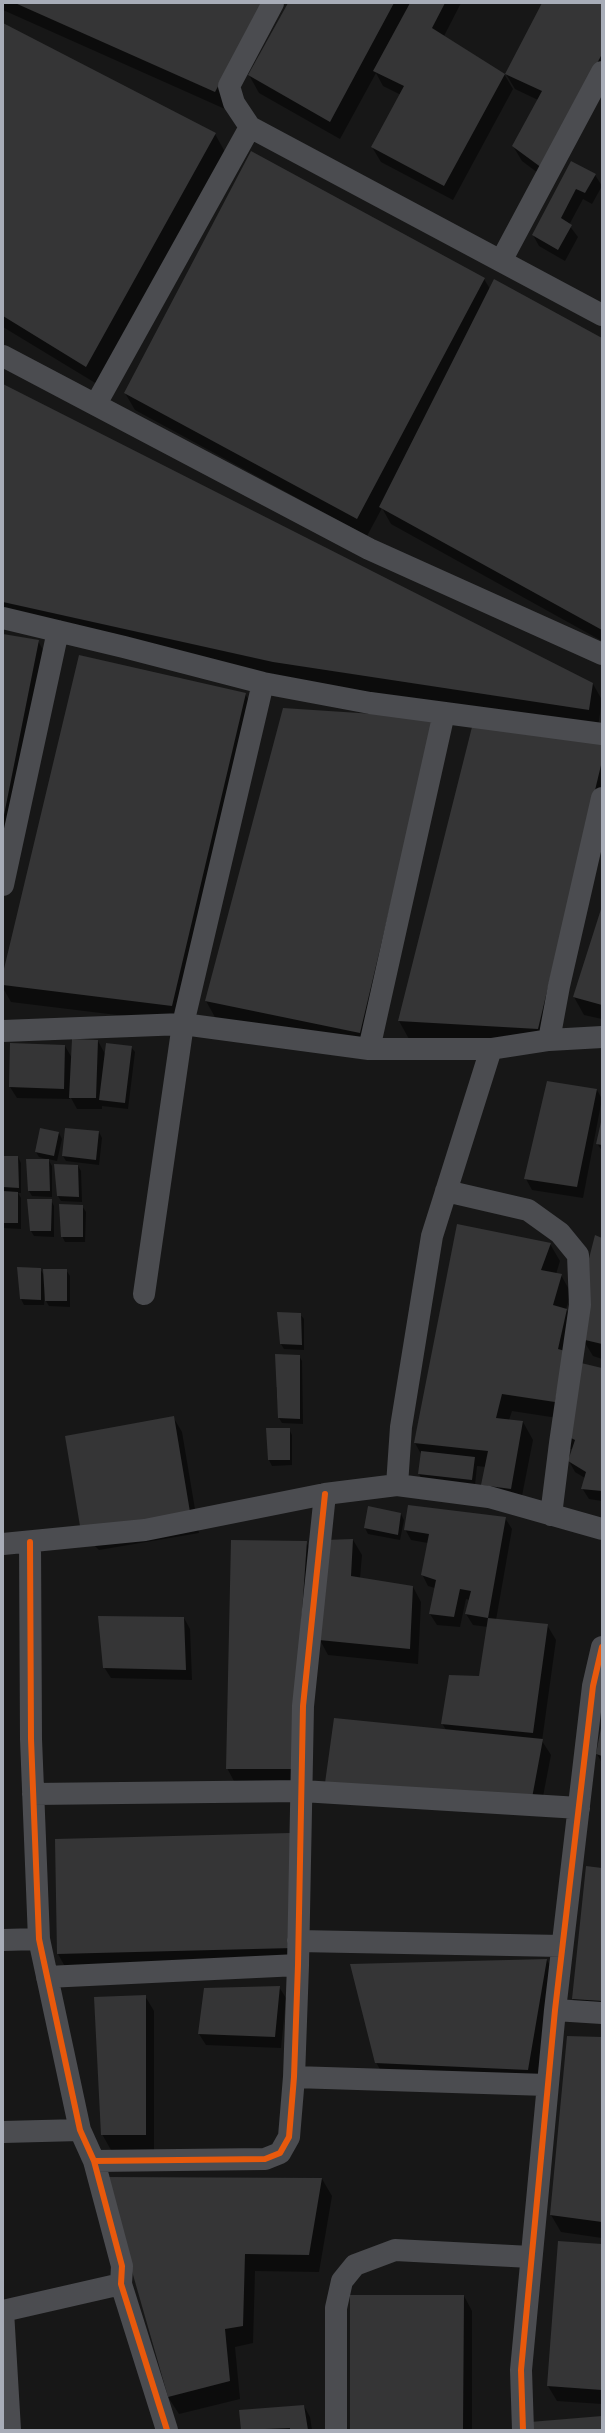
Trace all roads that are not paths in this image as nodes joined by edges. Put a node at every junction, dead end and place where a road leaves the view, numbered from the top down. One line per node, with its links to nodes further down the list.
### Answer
1 (272, 3): 3 (street)
2 (602, 72): 4 (street)
3 (250, 127): 4 (street); 7 (street)
4 (501, 261): 5 (street)
5 (602, 315)
6 (3, 356): 7 (street)
7 (96, 404): 10 (street)
8 (3, 618): 9 (street)
9 (58, 631): 11 (street); 15 (street)
10 (602, 654)
11 (263, 684): 12 (street); 16 (street)
12 (444, 713): 13 (street); 20 (street)
13 (602, 734)
14 (602, 798): 19 (street)
15 (3, 884)
16 (183, 1024): 17 (street); 20 (street); 23 (street)
17 (3, 1031)
18 (602, 1037): 19 (street)
19 (549, 1040): 21 (street)
20 (369, 1049): 21 (street)
21 (491, 1049): 22 (street)
22 (446, 1191): 24 (street); 26 (street)
23 (144, 1294)
24 (397, 1485): 25 (street); 26 (street)
25 (325, 1494): 28 (street); 31 (street)
26 (552, 1515): 27 (street)
27 (602, 1529)
28 (30, 1542): 29 (street); 32 (street)
29 (3, 1544)
30 (602, 1647): 33 (street)
31 (302, 1792): 32 (street); 33 (street); 36 (street)
32 (33, 1794): 34 (street)
33 (579, 1808): 37 (street)
34 (39, 1939): 35 (street); 39 (street)
35 (3, 1940)
36 (298, 1941): 37 (street); 38 (street)
37 (562, 1946): 40 (street)
38 (298, 1965): 39 (street); 42 (street)
39 (47, 1977): 44 (street)
40 (554, 2010): 41 (street); 43 (street)
41 (602, 2013)
42 (294, 2077): 43 (street); 46 (street)
43 (547, 2085): 47 (street)
44 (80, 2130): 45 (street); 46 (street)
45 (3, 2132)
46 (94, 2161): 48 (street)
47 (531, 2257): 52 (street); 53 (street)
48 (121, 2284): 49 (street); 51 (street)
49 (3, 2311): 50 (street)
50 (10, 2430)
51 (167, 2430)
52 (336, 2430)
53 (523, 2430)

